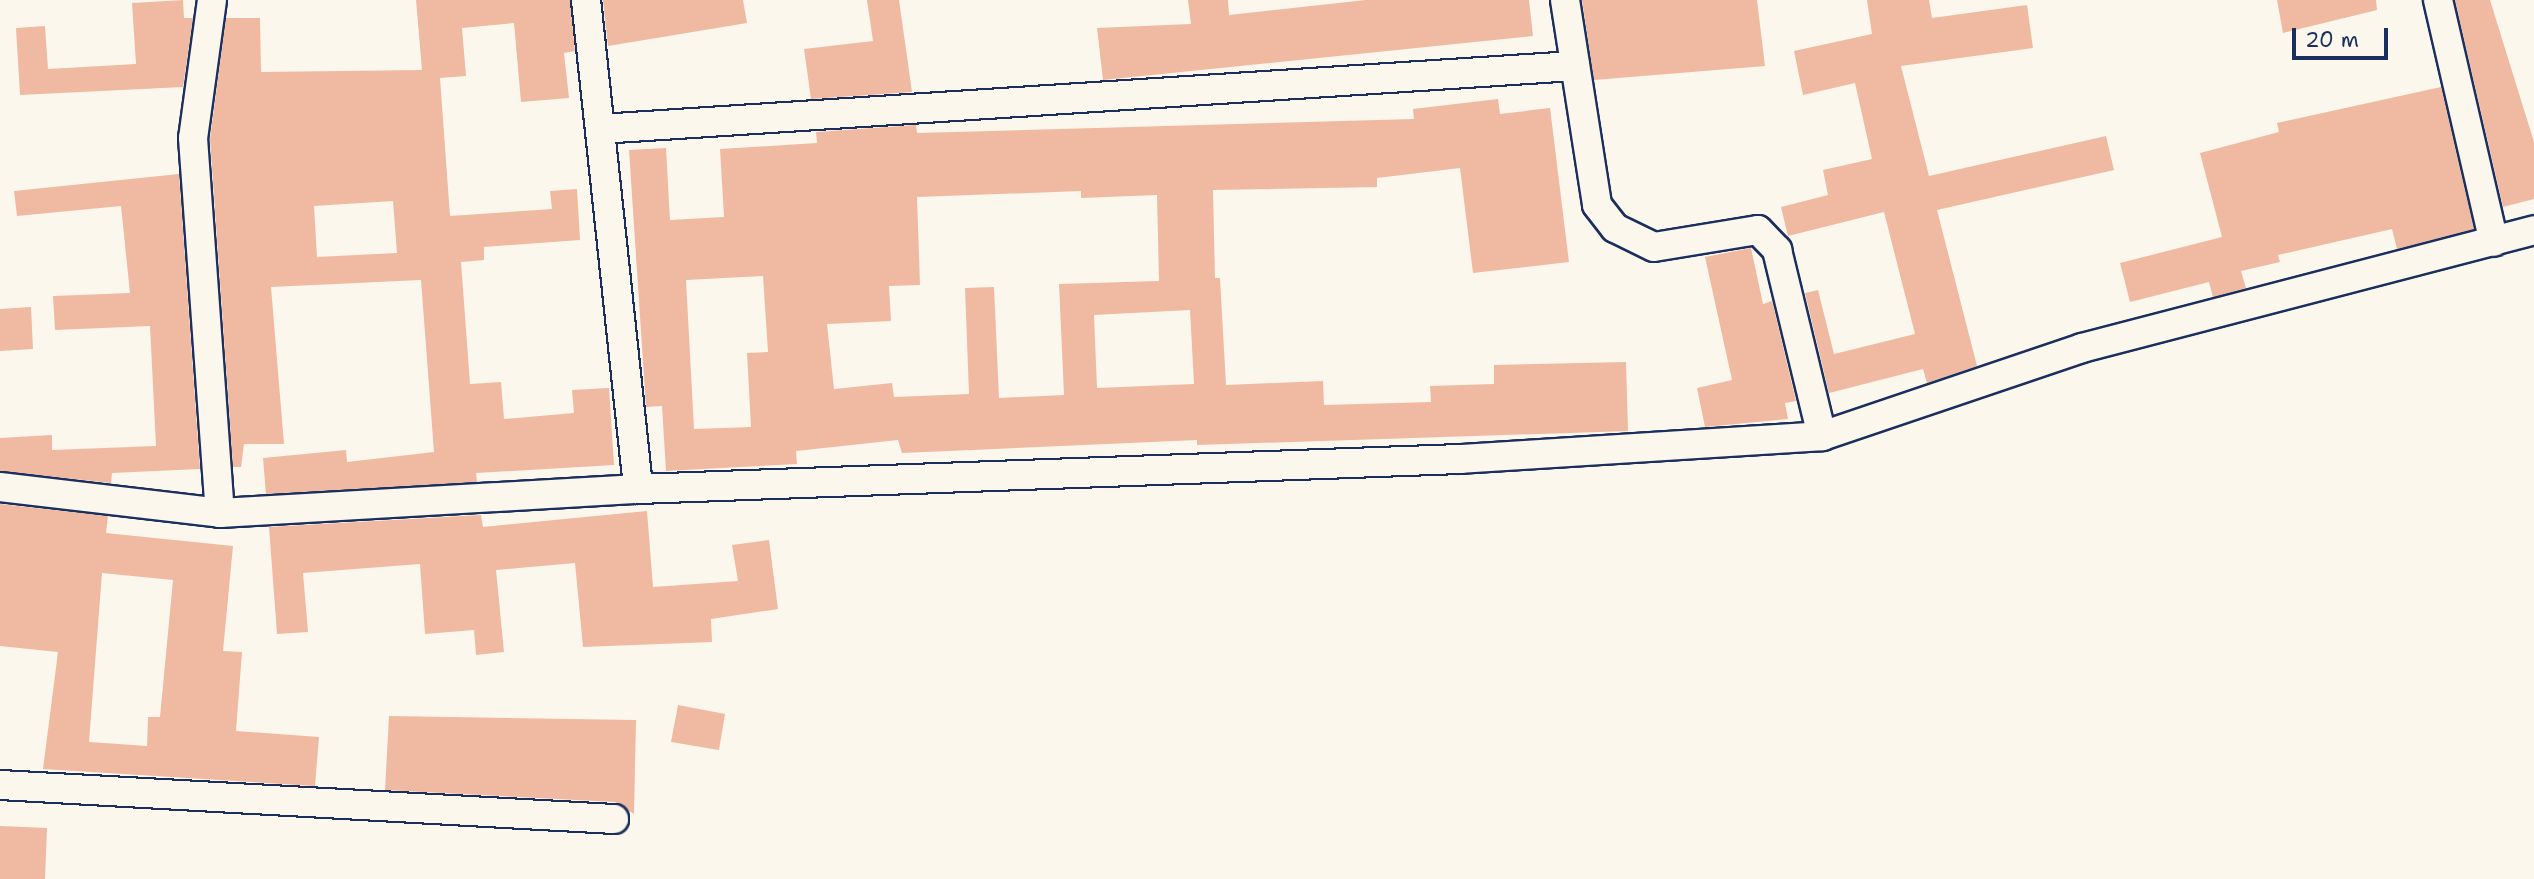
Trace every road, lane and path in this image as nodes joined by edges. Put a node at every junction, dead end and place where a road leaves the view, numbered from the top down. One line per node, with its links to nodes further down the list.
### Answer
1 (212, 0): 12 (street)
2 (586, 0): 6 (street)
3 (1565, 0): 5 (street)
4 (2438, 0): 8 (street)
5 (1575, 66): 6 (street); 9 (street)
6 (600, 129): 11 (street)
7 (2534, 230): 8 (street)
8 (2494, 242): 9 (street)
9 (1822, 436): 11 (street)
10 (0, 487): 12 (street)
11 (638, 489): 12 (street)
12 (220, 513)
13 (0, 785): 14 (street)
14 (614, 819)

